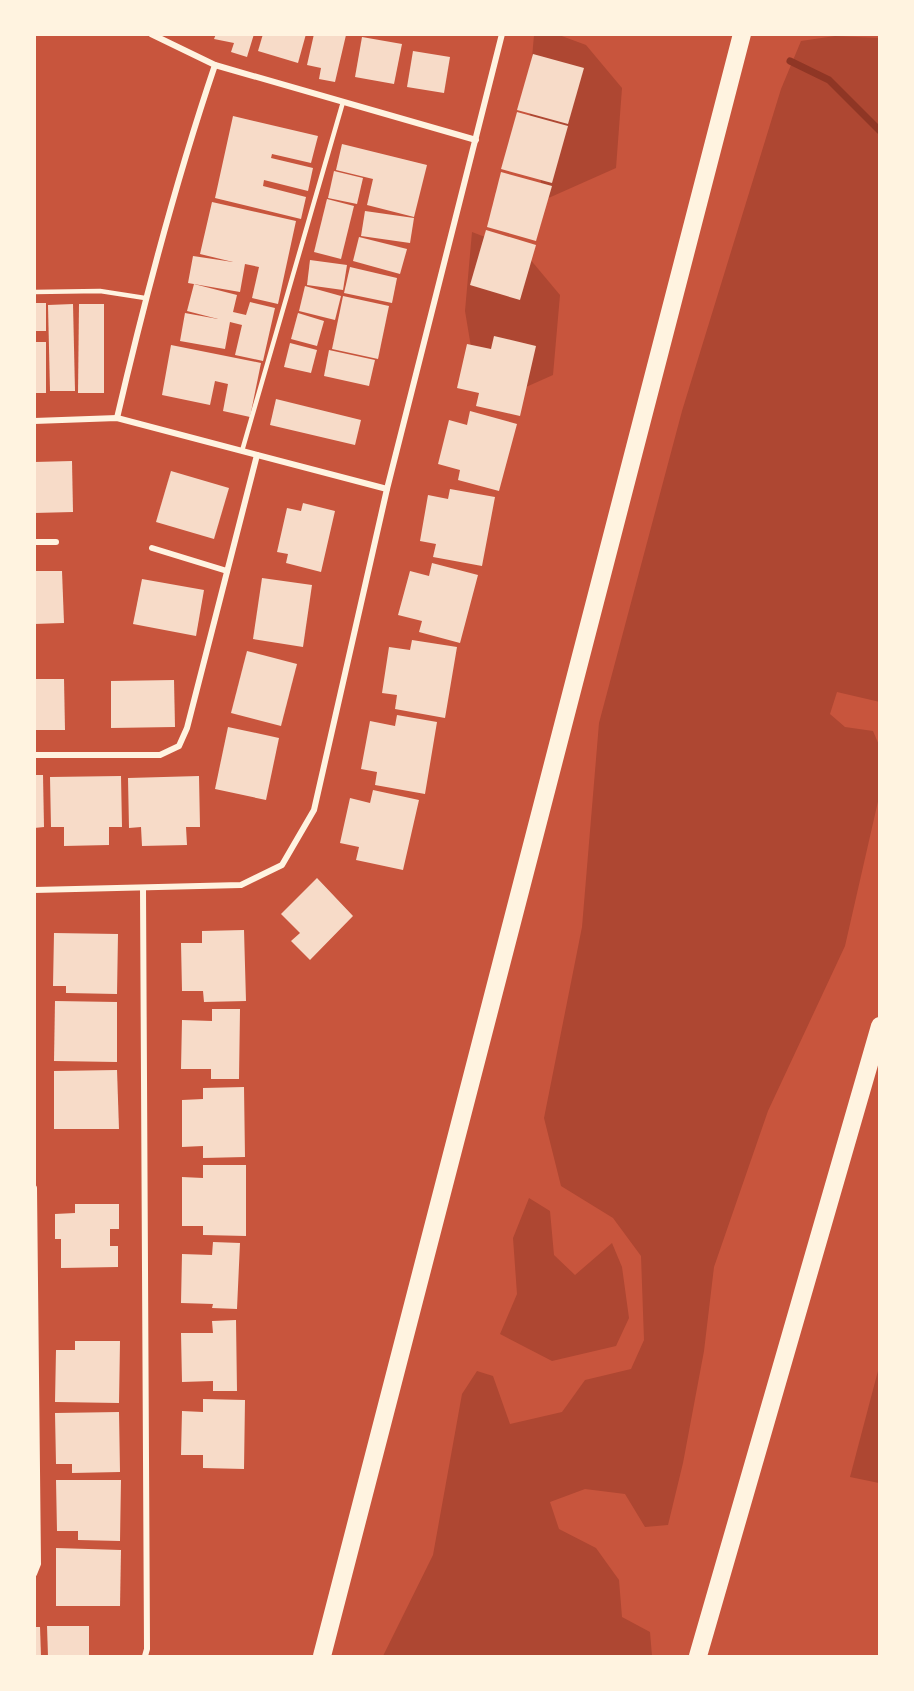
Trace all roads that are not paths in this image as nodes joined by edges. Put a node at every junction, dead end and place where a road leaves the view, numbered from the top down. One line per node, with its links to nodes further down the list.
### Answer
1 (151, 34): 4 (street)
2 (502, 34): 6 (street)
3 (742, 34): 25 (highway)
4 (216, 65): 5 (street); 8 (street)
5 (343, 102): 6 (street); 11 (lane)
6 (476, 140): 13 (street)
7 (34, 292): 8 (lane)
8 (145, 297): 9 (street)
9 (117, 418): 10 (street); 11 (street)
10 (34, 421)
11 (242, 451): 12 (street)
12 (257, 455): 13 (street); 17 (street)
13 (387, 489): 19 (street)
14 (34, 542): 15 (street)
15 (56, 542)
16 (152, 548): 17 (street)
17 (227, 571): 18 (street)
18 (34, 755)
19 (143, 889): 20 (street); 24 (street)
20 (34, 890)
21 (879, 1026): 26 (highway)
22 (34, 1188): 23 (street)
23 (34, 1574)
24 (145, 1656)
25 (322, 1656)
26 (698, 1656)

